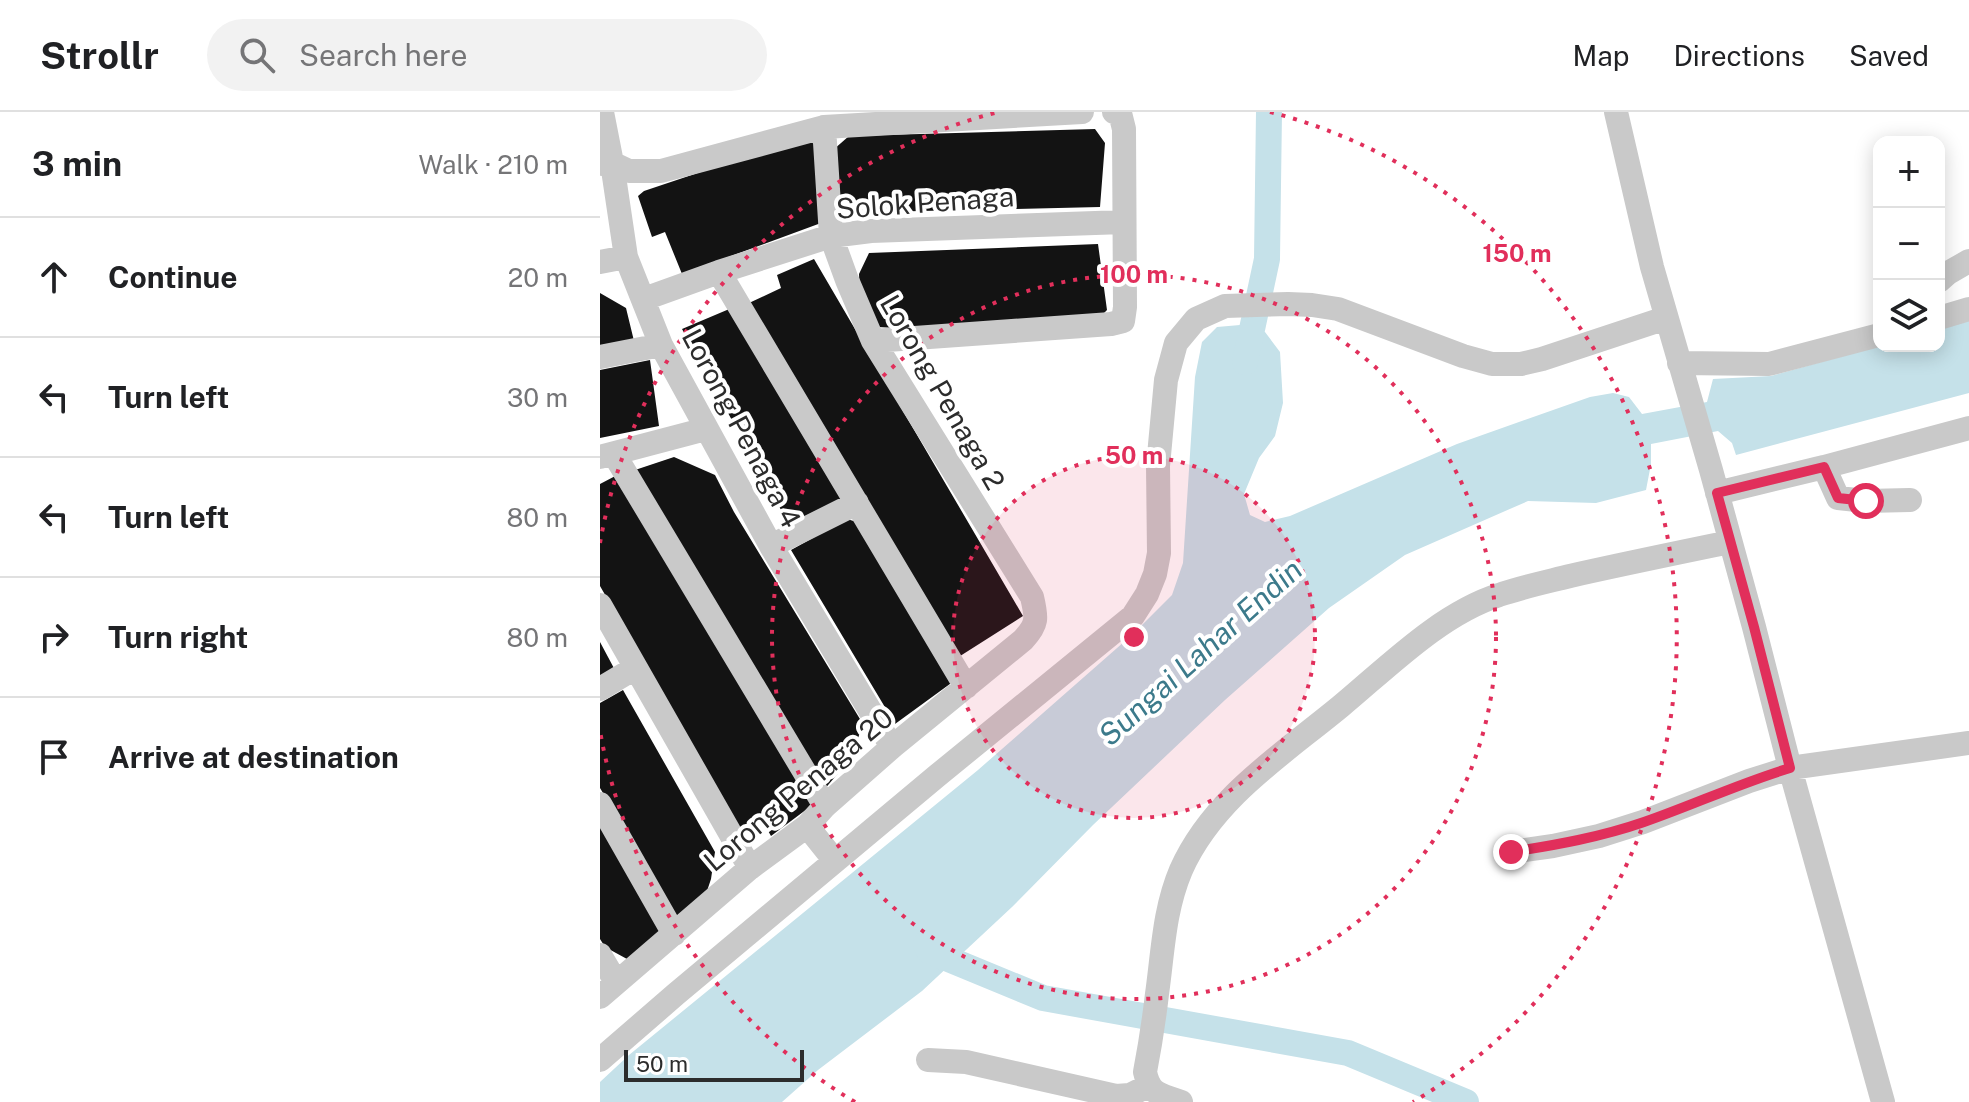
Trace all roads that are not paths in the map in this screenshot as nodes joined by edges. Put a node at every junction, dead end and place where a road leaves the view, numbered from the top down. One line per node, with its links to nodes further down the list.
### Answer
1 (602, 112): 6 (street, Lorong Penaga 4)
2 (1082, 112): 5 (street)
3 (1616, 112): 17 (street)
4 (1117, 113): 7 (street)
5 (824, 127): 6 (street); 8 (street, Lorong Penaga 2)
6 (606, 164): 9 (street, Lorong Penaga 4)
7 (1124, 222): 8 (street, Solok Penaga); 19 (street)
8 (831, 236): 12 (street, Solok Penaga); 19 (street, Lorong Penaga 2)
9 (626, 257): 11 (street); 14 (street, Lorong Penaga 4)
10 (1969, 261): 13 (street)
11 (600, 262)
12 (719, 272): 14 (street, Solok Penaga); 29 (street)
13 (1940, 280)
14 (644, 299): 20 (street, Lorong Penaga 4)
15 (1969, 309): 16 (street)
16 (1945, 316)
17 (1666, 318): 22 (street); 44 (street)
18 (1873, 337): 22 (street)
19 (873, 341): 33 (street, Lorong Penaga 2)
20 (661, 345): 21 (street); 24 (street, Lorong Penaga 4)
21 (600, 357)
22 (1679, 363): 27 (street)
23 (1969, 428): 26 (street)
24 (706, 429): 25 (street); 31 (street, Lorong Penaga 4)
25 (607, 455): 41 (street)
26 (1824, 467): 27 (street); 28 (street)
27 (1714, 482): 30 (street)
28 (1910, 500)
29 (857, 503): 31 (street); 35 (street)
30 (1730, 542): 39 (street); 51 (street)
31 (771, 546): 38 (street, Lorong Penaga 4)
32 (600, 605): 34 (street)
33 (1034, 628): 35 (street, Lorong Penaga 20)
34 (635, 668): 36 (street); 45 (street)
35 (966, 687): 38 (street, Lorong Penaga 20)
36 (600, 689)
37 (1969, 743): 39 (street)
38 (892, 747): 41 (street, Lorong Penaga 20)
39 (1790, 768): 43 (street); 53 (street)
40 (600, 804): 46 (street)
41 (825, 806): 42 (street, Lorong Penaga 20)
42 (807, 826): 44 (street); 45 (street, Lorong Penaga 20)
43 (1511, 852)
44 (835, 861): 49 (street)
45 (750, 868): 46 (street, Lorong Penaga 20)
46 (674, 934): 48 (street, Lorong Penaga 20)
47 (600, 955): 48 (street)
48 (608, 990)
49 (600, 1060)
50 (928, 1060): 51 (street)
51 (1148, 1086): 52 (street)
52 (1181, 1102)
53 (1883, 1102)

